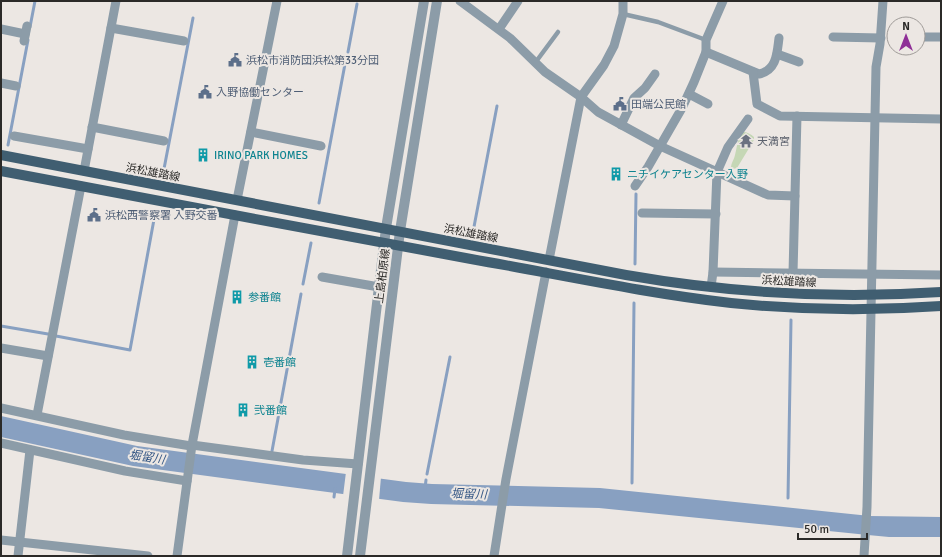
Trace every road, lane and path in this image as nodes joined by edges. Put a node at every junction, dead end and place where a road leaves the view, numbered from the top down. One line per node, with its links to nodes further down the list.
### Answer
1 (116, 1): 11 (street)
2 (277, 1): 40 (street)
3 (424, 1): 57 (street, 上島柏原線)
4 (437, 1): 58 (street, 上島柏原線)
5 (460, 1): 13 (street)
6 (518, 1): 13 (street)
7 (624, 1): 10 (street)
8 (723, 1): 21 (street)
9 (883, 1): 20 (street)
10 (623, 14): 21 (lane); 32 (street)
11 (111, 28): 22 (street); 39 (street)
12 (1, 29): 15 (street)
13 (499, 29): 26 (street)
14 (558, 32): 26 (lane)
15 (25, 34)
16 (833, 37): 20 (street)
17 (926, 37): 18 (street)
18 (941, 37)
19 (779, 38): 24 (street)
20 (881, 38): 35 (street)
21 (706, 40): 23 (street)
22 (184, 42)
23 (706, 52): 27 (street); 31 (street)
24 (777, 54): 25 (street); 27 (street)
25 (799, 62)
26 (535, 63): 32 (street)
27 (753, 72): 34 (street)
28 (655, 74): 38 (street)
29 (1, 83): 30 (street)
30 (16, 86)
31 (689, 94): 33 (street); 44 (street)
32 (581, 97): 38 (street); 61 (street)
33 (708, 104)
34 (797, 116): 35 (street); 52 (street)
35 (875, 118): 37 (street); 65 (street)
36 (748, 119): 49 (street)
37 (941, 119)
38 (621, 125): 44 (street)
39 (92, 127): 42 (street); 45 (street)
40 (251, 132): 43 (street); 53 (street)
41 (14, 136): 45 (street)
42 (164, 141)
43 (321, 146)
44 (660, 146): 49 (street); 51 (street)
45 (88, 149): 48 (street)
46 (1, 156): 48 (main road, 浜松雄踏線)
47 (1, 171): 50 (main road)
48 (84, 171): 53 (main road, 浜松雄踏線)
49 (717, 172): 52 (street); 55 (street)
50 (81, 186): 56 (main road); 75 (street)
51 (635, 186)
52 (795, 196): 64 (street)
53 (237, 200): 57 (main road, 浜松雄踏線)
54 (642, 213): 55 (street)
55 (716, 214): 63 (street)
56 (235, 215): 59 (main road); 79 (street)
57 (386, 228): 58 (main road, 浜松雄踏線); 59 (street, 上島柏原線)
58 (400, 231): 60 (street, 上島柏原線); 61 (main road, 浜松雄踏線)
59 (384, 243): 60 (main road); 68 (street, 上島柏原線)
60 (398, 246): 62 (main road); 89 (street, 上島柏原線)
61 (549, 260): 69 (main road, 浜松雄踏線)
62 (546, 272): 73 (main road); 90 (street)
63 (713, 272): 64 (street); 69 (street)
64 (793, 273): 65 (street)
65 (872, 275): 66 (street); 71 (street)
66 (941, 275)
67 (322, 277): 68 (street)
68 (379, 287): 81 (street, 上島柏原線)
69 (712, 287): 71 (main road, 浜松雄踏線)
70 (941, 292): 71 (main road, 浜松雄踏線)
71 (872, 294): 73 (street)
72 (941, 306): 73 (main road)
73 (871, 309): 91 (street)
74 (1, 348): 75 (street)
75 (48, 356): 77 (street)
76 (1, 408): 77 (street)
77 (36, 415): 79 (street)
78 (1, 443): 80 (street)
79 (191, 447): 81 (street); 82 (street)
80 (30, 450): 82 (street); 84 (street)
81 (358, 466): 88 (street, 上島柏原線)
82 (187, 480): 87 (street)
83 (1, 540): 84 (street)
84 (20, 542): 85 (street); 86 (street)
85 (18, 556)
86 (148, 556)
87 (177, 556)
88 (347, 556)
89 (360, 556)
90 (494, 556)
91 (864, 556)

